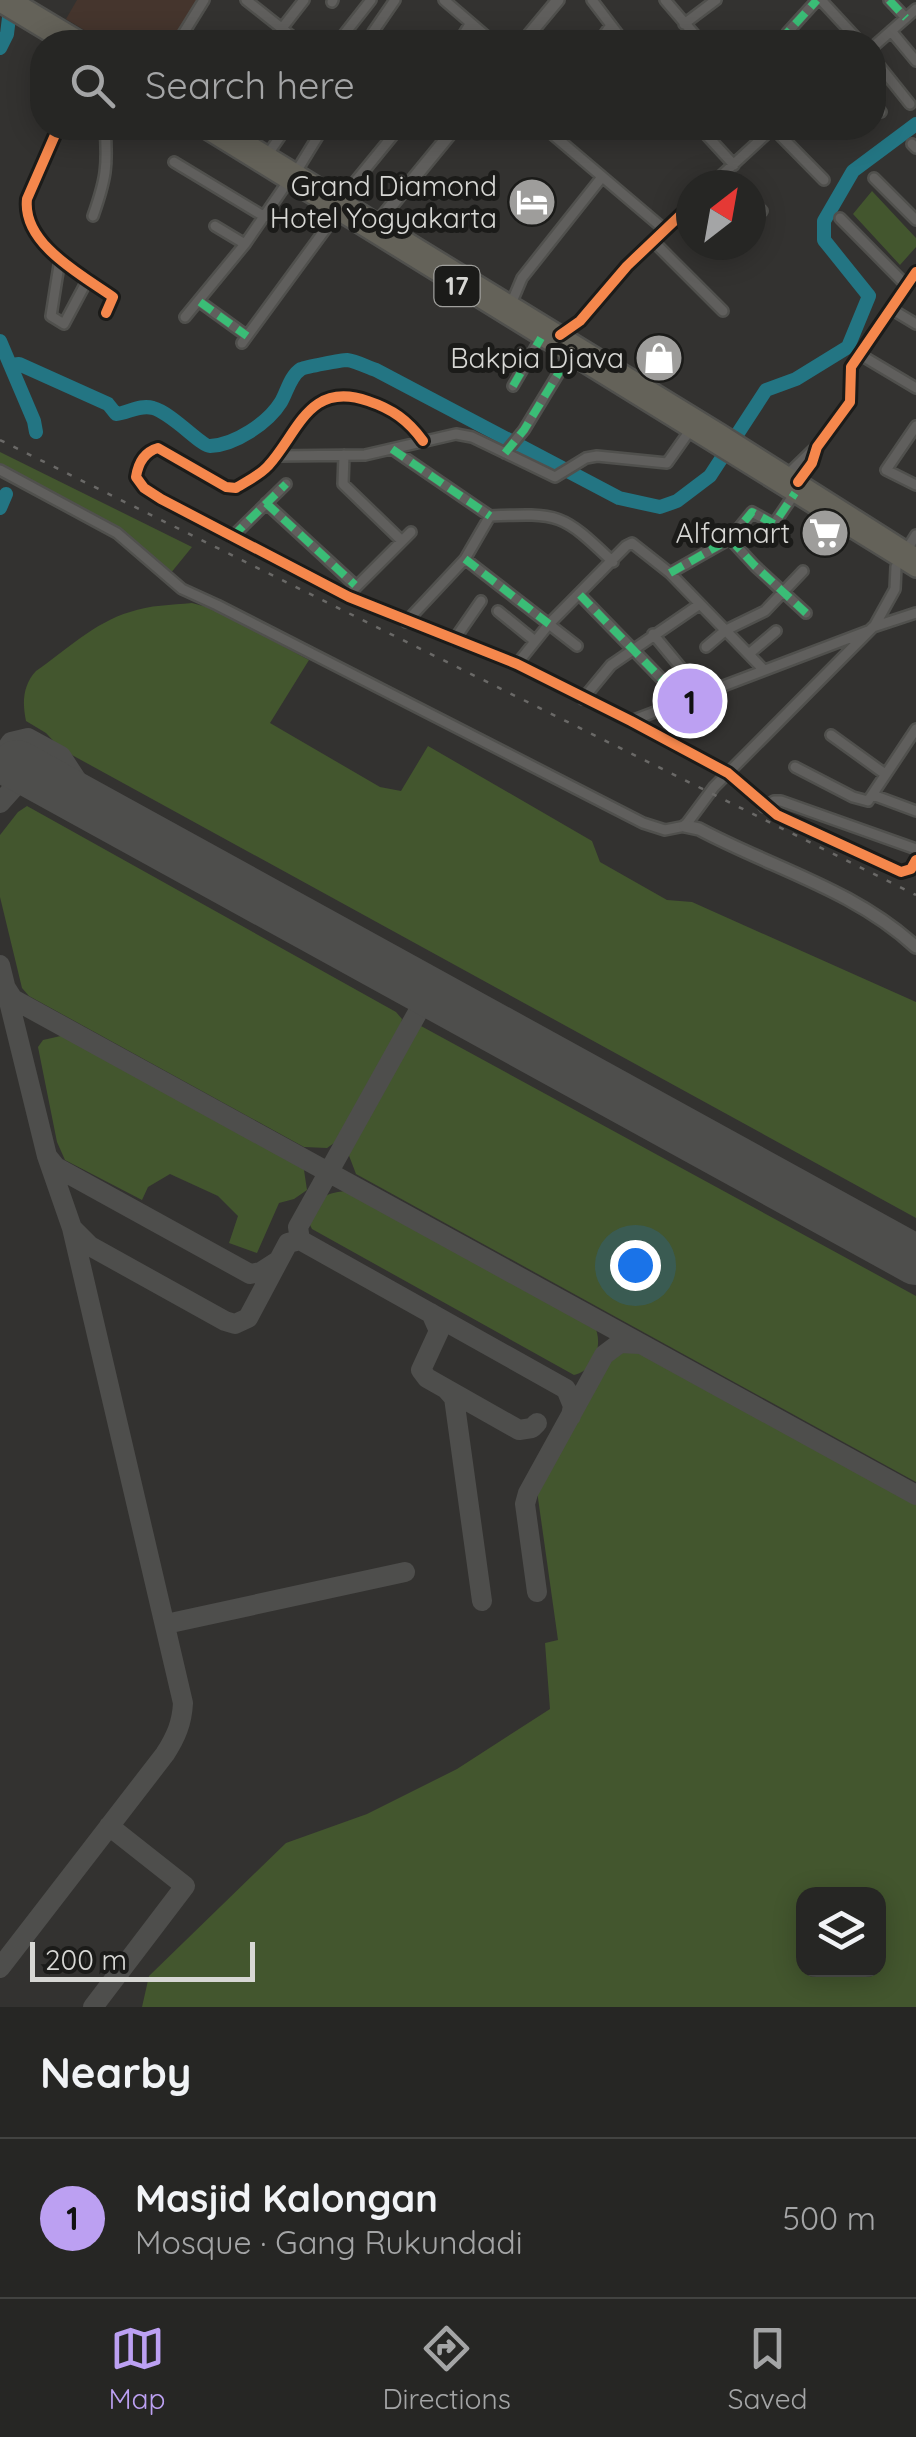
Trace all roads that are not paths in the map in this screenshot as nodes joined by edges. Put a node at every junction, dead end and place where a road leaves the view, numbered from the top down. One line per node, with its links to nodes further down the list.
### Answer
1 (14, 0): 17 (highway)
2 (204, 0): 24 (street)
3 (246, 0): 21 (street)
4 (304, 0): 21 (street)
5 (371, 0): 26 (street)
6 (395, 0): 27 (street)
7 (444, 0): 18 (street)
8 (558, 0): 30 (street)
9 (592, 0): 20 (street)
10 (665, 0): 19 (street)
11 (716, 0): 19 (street)
12 (819, 0): 34 (street); 35 (street)
13 (889, 0): 16 (street)
14 (0, 4): 17 (highway)
15 (916, 9): 16 (street)
16 (906, 18): 36 (street)
17 (37, 20): 22 (highway); 23 (highway)
18 (470, 24): 28 (street); 29 (street)
19 (684, 24): 33 (street)
20 (611, 25): 31 (street); 32 (street)
21 (283, 27): 25 (street)
22 (49, 30)
23 (58, 30)
24 (185, 30)
25 (286, 30)
26 (347, 30)
27 (374, 30)
28 (466, 30)
29 (478, 30)
30 (534, 30)
31 (607, 30)
32 (615, 30)
33 (689, 30)
34 (790, 30)
35 (848, 30)
36 (891, 31): 37 (street); 38 (street)
37 (886, 35)
38 (916, 61)
39 (886, 74): 40 (street)
40 (910, 104)
41 (53, 140): 72 (street)
42 (107, 140): 62 (street)
43 (224, 140): 57 (highway, 17)
44 (244, 140): 53 (highway, 17)
45 (278, 140): 53 (street)
46 (315, 140): 57 (street)
47 (390, 140): 61 (street)
48 (445, 140): 67 (street)
49 (559, 140): 58 (street)
50 (711, 140): 55 (street)
51 (760, 140): 55 (street)
52 (785, 140): 60 (street)
53 (268, 154): 57 (highway, 17)
54 (174, 162): 63 (street)
55 (734, 165): 56 (street)
56 (728, 170)
57 (292, 176): 61 (highway, 17); 63 (street)
58 (602, 177): 69 (street); 77 (street)
59 (874, 178): 66 (street)
60 (824, 180)
61 (340, 205): 67 (highway, 17); 76 (street); 85 (highway, 17)
62 (93, 216)
63 (266, 217): 71 (street)
64 (840, 218): 75 (street)
65 (676, 219): 69 (street)
66 (916, 220)
67 (378, 222): 77 (highway, 17)
68 (215, 226): 71 (street)
69 (665, 230): 70 (street)
70 (654, 242): 79 (street); 82 (street)
71 (245, 244): 76 (street)
72 (60, 259): 74 (street); 74 (street)
73 (916, 272): 75 (street)
74 (88, 279): 80 (street)
75 (906, 286): 78 (street)
76 (200, 302): 81 (street)
77 (511, 305): 84 (highway, 17)
78 (891, 309): 83 (street); 87 (street)
79 (723, 311)
80 (106, 313)
81 (186, 317)
82 (580, 321): 84 (street); 86 (street)
83 (916, 324)
84 (560, 335): 86 (highway, 17)
85 (541, 338): 86 (highway, 17); 88 (street)
86 (572, 350): 91 (highway, 17); 92 (highway, 17); 95 (street)
87 (859, 354): 89 (street); 99 (street)
88 (513, 386)
89 (916, 388)
90 (916, 426): 101 (street)
91 (692, 428): 92 (highway, 17); 95 (street)
92 (717, 437): 99 (highway, 17)
93 (423, 440): 94 (street); 95 (street); 97 (street)
94 (392, 449): 96 (street); 103 (street)
95 (506, 454)
96 (344, 455): 97 (street); 108 (street)
97 (276, 456): 106 (street)
98 (0, 470): 152 (street)
99 (794, 483): 107 (street); 109 (highway, 17)
100 (286, 484): 102 (street)
101 (916, 485)
102 (266, 504): 106 (street); 115 (street)
103 (490, 516): 110 (street); 111 (street)
104 (411, 532): 108 (street)
105 (916, 535): 109 (street)
106 (232, 537): 118 (street)
107 (730, 539): 114 (street); 116 (street)
108 (402, 541): 115 (street)
109 (907, 555): 112 (highway, 17); 126 (street)
110 (465, 559): 124 (street); 125 (street)
111 (613, 562): 114 (street); 117 (street)
112 (916, 569)
113 (803, 571): 116 (street)
114 (670, 572): 120 (street)
115 (355, 586): 118 (street)
116 (784, 592): 122 (street); 127 (street)
117 (580, 595): 125 (street); 134 (street)
118 (350, 597): 124 (street)
119 (481, 601): 130 (street)
120 (700, 604): 127 (street); 129 (street)
121 (498, 611): 131 (street)
122 (806, 612)
123 (916, 613): 126 (street)
124 (406, 622): 130 (street)
125 (549, 624): 131 (street); 132 (street)
126 (872, 628): 139 (street); 147 (street)
127 (726, 630): 133 (street); 135 (street)
128 (776, 631): 135 (street)
129 (653, 634): 134 (street); 140 (street)
130 (454, 640): 137 (street)
131 (535, 640): 137 (street)
132 (577, 646)
133 (706, 647)
134 (634, 648): 138 (street); 142 (street)
135 (750, 653): 139 (street)
136 (596, 659): 138 (street)
137 (517, 664): 141 (street)
138 (611, 665): 141 (street)
139 (762, 668): 140 (street)
140 (702, 692): 142 (street)
141 (583, 700): 143 (street)
142 (682, 700): 143 (street)
143 (631, 721): 147 (street)
144 (916, 729): 148 (street)
145 (832, 735): 148 (street)
146 (796, 767): 149 (street)
147 (728, 773): 150 (street); 152 (street)
148 (885, 774): 149 (street)
149 (872, 795): 151 (street)
150 (764, 806): 153 (street); 154 (street)
151 (916, 811)
152 (685, 826): 155 (street)
153 (916, 849)
154 (916, 860)
155 (916, 947)

